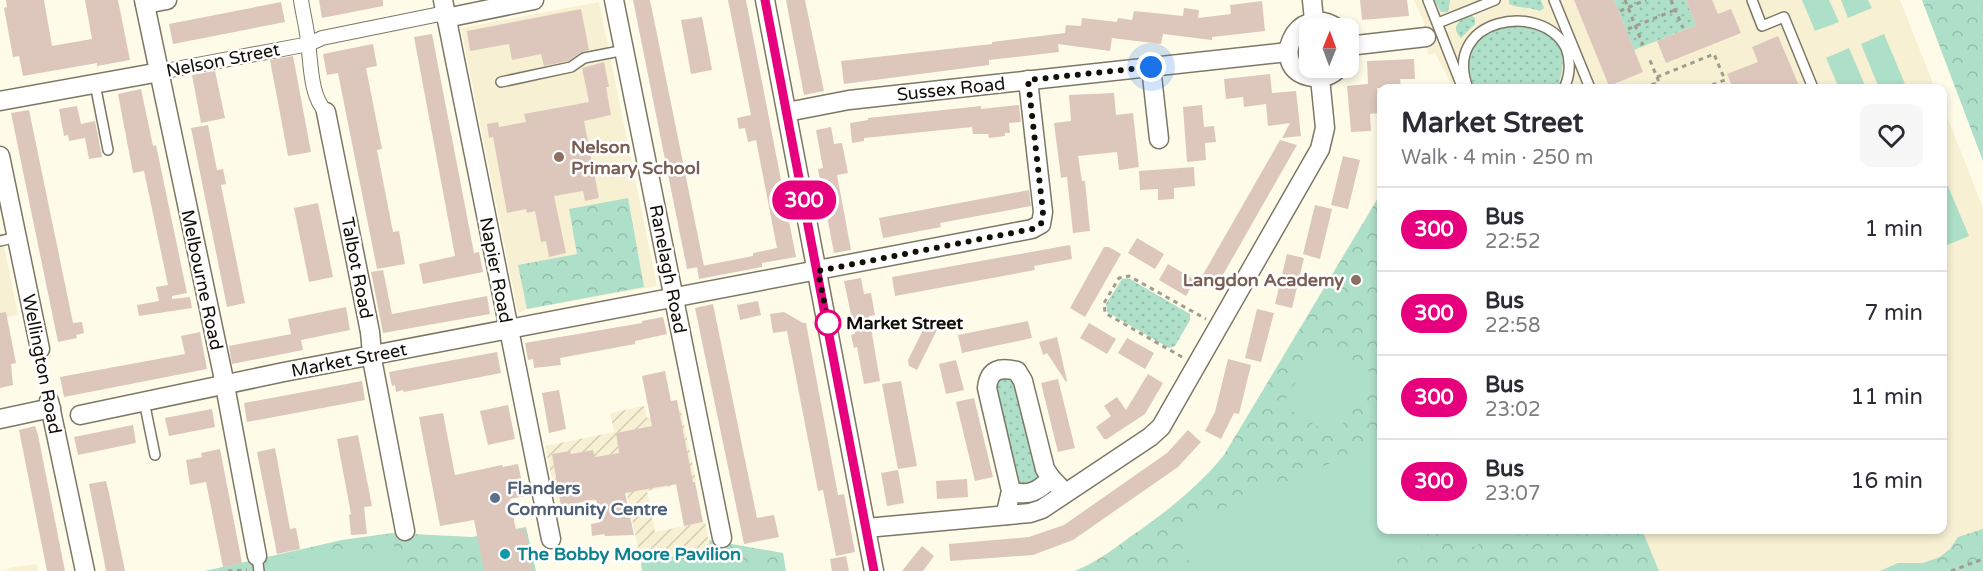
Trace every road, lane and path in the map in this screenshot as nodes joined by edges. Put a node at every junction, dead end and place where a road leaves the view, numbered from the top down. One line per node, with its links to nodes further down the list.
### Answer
1 (166, 0): 13 (street)
2 (301, 0): 25 (street)
3 (534, 0): 16 (street, Nelson Street)
4 (614, 0): 29 (street, Ranelagh Road)
5 (765, 0): 50 (street)
6 (1312, 0): 19 (street)
7 (1428, 0): 24 (lane)
8 (1554, 0): 27 (lane)
9 (1625, 0): 15 (path)
10 (1646, 0): 15 (path)
11 (1671, 0): 17 (path)
12 (1752, 0): 47 (lane)
13 (145, 2): 34 (street, Melbourne Road)
14 (1495, 3): 24 (lane)
15 (1628, 7): 18 (path); 20 (path)
16 (445, 10): 25 (street, Nelson Street); 58 (street, Napier Road)
17 (1675, 10): 20 (path); 22 (path)
18 (1620, 11)
19 (1314, 18)
20 (1636, 26): 23 (path); 28 (path)
21 (1299, 28): 30 (street)
22 (1683, 28)
23 (1628, 30)
24 (1435, 32): 26 (street); 41 (lane)
25 (309, 44): 34 (street, Nelson Street); 49 (street)
26 (1359, 44)
27 (1568, 44): 42 (lane); 43 (lane); 44 (lane)
28 (1643, 45)
29 (625, 50): 38 (lane); 56 (street, Ranelagh Road)
30 (1288, 52): 32 (street, Sussex Road); 33 (street)
31 (1649, 58): 35 (path)
32 (1151, 67): 37 (street, Sussex Road); 51 (street)
33 (1299, 71)
34 (160, 72): 40 (street, Nelson Street); 62 (street, Melbourne Road)
35 (1657, 77): 39 (path); 46 (path)
36 (1320, 78): 57 (street)
37 (1028, 80): 50 (street, Sussex Road); 55 (street, Market Street)
38 (501, 82)
39 (1659, 82): 45 (path)
40 (95, 84): 48 (street, Nelson Street); 52 (lane)
41 (1461, 84)
42 (1467, 84)
43 (1565, 84)
44 (1588, 84)
45 (1654, 84)
46 (1714, 84)
47 (1811, 84)
48 (0, 101)
49 (326, 112): 60 (street, Talbot Road)
50 (787, 112): 55 (street)
51 (1159, 139)
52 (108, 150)
53 (0, 156): 54 (street, Wellington Road)
54 (8, 239): 59 (street, Wellington Road)
55 (818, 271): 56 (street, Market Street); 72 (street)
56 (674, 298): 58 (street, Market Street); 74 (street, Ranelagh Road)
57 (1219, 326): 61 (street); 61 (path)
58 (507, 329): 60 (street, Market Street); 75 (street, Napier Road)
59 (40, 348): 64 (path, Wellington Road)
60 (372, 356): 62 (street, Market Street); 73 (street, Talbot Road)
61 (1197, 365): 70 (street)
62 (225, 385): 63 (street, Market Street); 77 (street, Melbourne Road)
63 (144, 401): 65 (street, Market Street); 67 (lane)
64 (50, 405): 66 (street); 78 (street, Wellington Road)
65 (81, 415)
66 (0, 419)
67 (155, 454)
68 (1051, 478): 69 (street); 69 (street); 70 (street)
69 (1011, 491): 71 (street)
70 (1065, 492): 71 (street)
71 (1007, 515): 72 (street)
72 (867, 528): 80 (street)
73 (405, 531)
74 (722, 538)
75 (551, 539)
76 (1983, 559): 81 (path)
77 (258, 565): 79 (path)
78 (85, 571)
79 (228, 571)
80 (874, 571)
81 (1951, 571)

